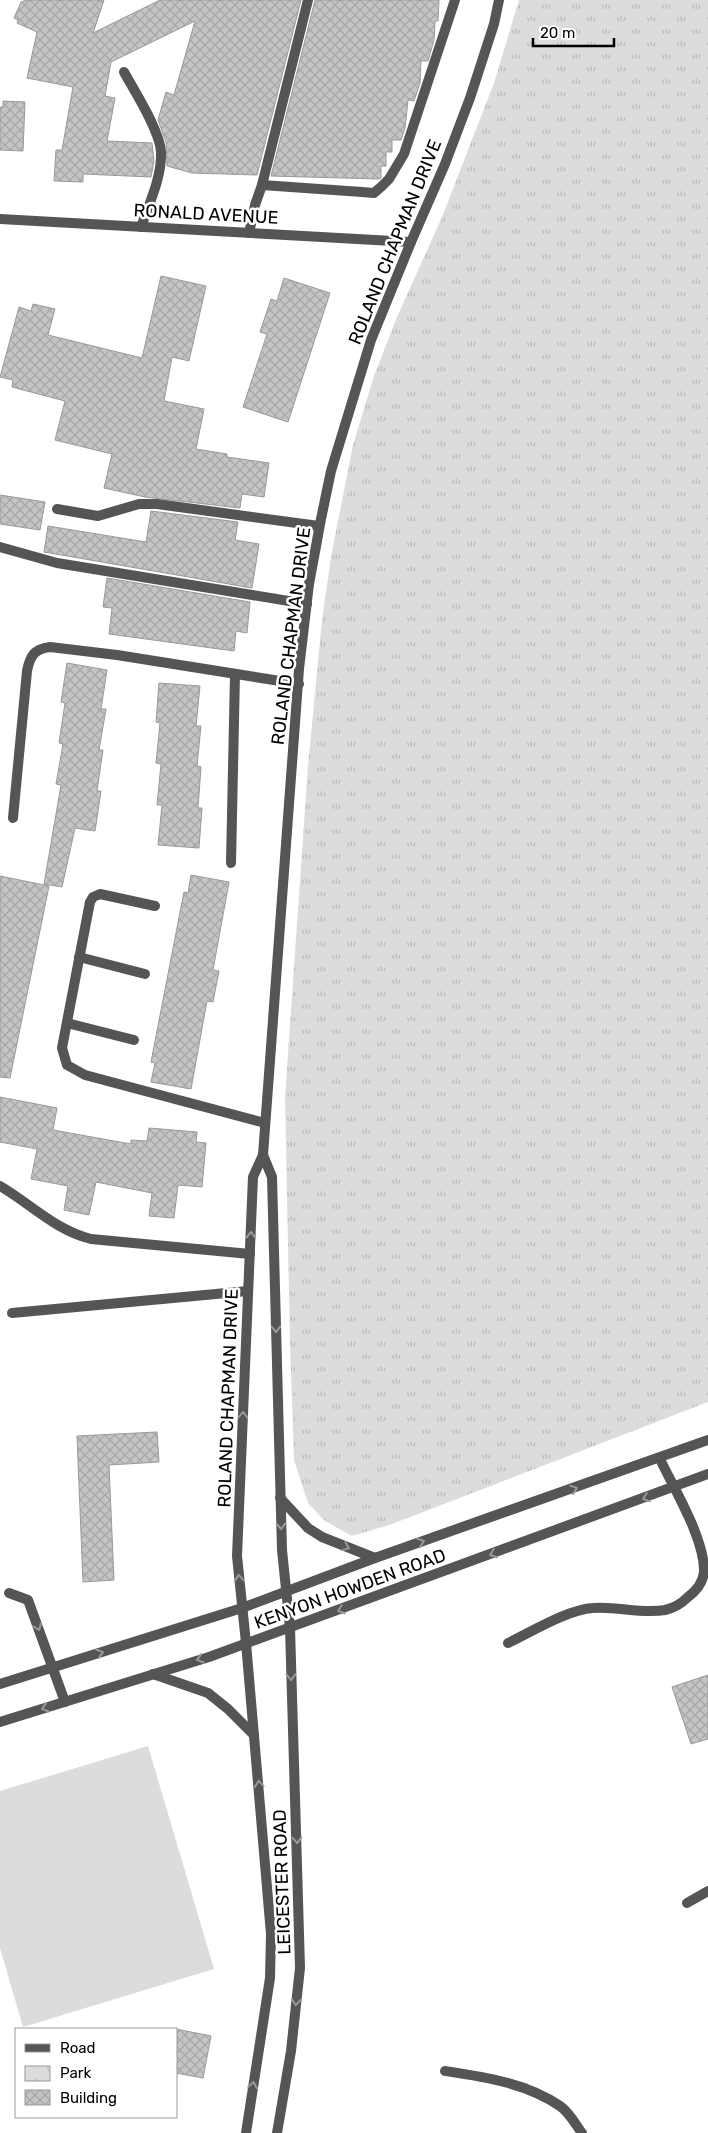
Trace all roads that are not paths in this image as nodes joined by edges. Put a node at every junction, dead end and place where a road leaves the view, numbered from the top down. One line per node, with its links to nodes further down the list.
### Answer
1 (308, 0): 5 (street)
2 (455, 0): 5 (street)
3 (499, 0): 9 (street, ROLAND CHAPMAN DRIVE)
4 (124, 72): 7 (street)
5 (262, 185): 8 (street)
6 (0, 219): 7 (street, RONALD AVENUE)
7 (141, 227): 8 (street, RONALD AVENUE)
8 (249, 233): 9 (street, RONALD AVENUE)
9 (410, 242): 11 (street, ROLAND CHAPMAN DRIVE)
10 (57, 510): 11 (street)
11 (319, 526): 13 (street, ROLAND CHAPMAN DRIVE)
12 (0, 547): 13 (street)
13 (307, 604): 15 (street, ROLAND CHAPMAN DRIVE)
14 (235, 674): 15 (street); 16 (street); 17 (street)
15 (298, 684): 23 (street, ROLAND CHAPMAN DRIVE)
16 (13, 818)
17 (230, 863)
18 (155, 906): 19 (street)
19 (80, 957): 20 (street); 21 (street)
20 (145, 974)
21 (67, 1024): 22 (street); 23 (street)
22 (134, 1040)
23 (266, 1124): 24 (street, ROLAND CHAPMAN DRIVE)
24 (263, 1155): 26 (street, ROLAND CHAPMAN DRIVE, one-way to 24); 33 (street, ROLAND CHAPMAN DRIVE, one-way to 33)
25 (0, 1186): 26 (street)
26 (250, 1254): 27 (street, ROLAND CHAPMAN DRIVE)
27 (248, 1291): 28 (street); 38 (street, ROLAND CHAPMAN DRIVE, one-way to 27)
28 (12, 1313)
29 (708, 1440): 30 (street, KENYON HOWDEN ROAD)
30 (660, 1458): 32 (street); 34 (street, KENYON HOWDEN ROAD, one-way to 30)
31 (708, 1474): 32 (street, KENYON HOWDEN ROAD)
32 (674, 1487): 35 (street); 39 (street, KENYON HOWDEN ROAD, one-way to 39)
33 (280, 1498): 34 (street, one-way to 34); 36 (street, ROLAND CHAPMAN DRIVE, one-way to 36)
34 (375, 1558): 36 (street, KENYON HOWDEN ROAD)
35 (704, 1586): 40 (street)
36 (286, 1592): 38 (street, KENYON HOWDEN ROAD); 39 (street, ROLAND CHAPMAN DRIVE)
37 (9, 1593): 42 (street, one-way to 42)
38 (242, 1608): 41 (street, ROLAND CHAPMAN DRIVE); 42 (street, KENYON HOWDEN ROAD, one-way to 38)
39 (290, 1628): 41 (street, KENYON HOWDEN ROAD); 52 (street, LEICESTER ROAD, one-way to 52)
40 (508, 1642)
41 (246, 1643): 43 (street, KENYON HOWDEN ROAD, one-way to 43); 47 (street, LEICESTER ROAD)
42 (54, 1667): 44 (street, KENYON HOWDEN ROAD); 45 (street)
43 (153, 1674): 45 (street, KENYON HOWDEN ROAD); 47 (street)
44 (0, 1684)
45 (65, 1702): 46 (street, KENYON HOWDEN ROAD, one-way to 46)
46 (0, 1722)
47 (254, 1735): 51 (street, LEICESTER ROAD, one-way to 47)
48 (708, 1891): 49 (street)
49 (687, 1903)
50 (445, 2071): 53 (street)
51 (246, 2133)
52 (277, 2133)
53 (582, 2133)

